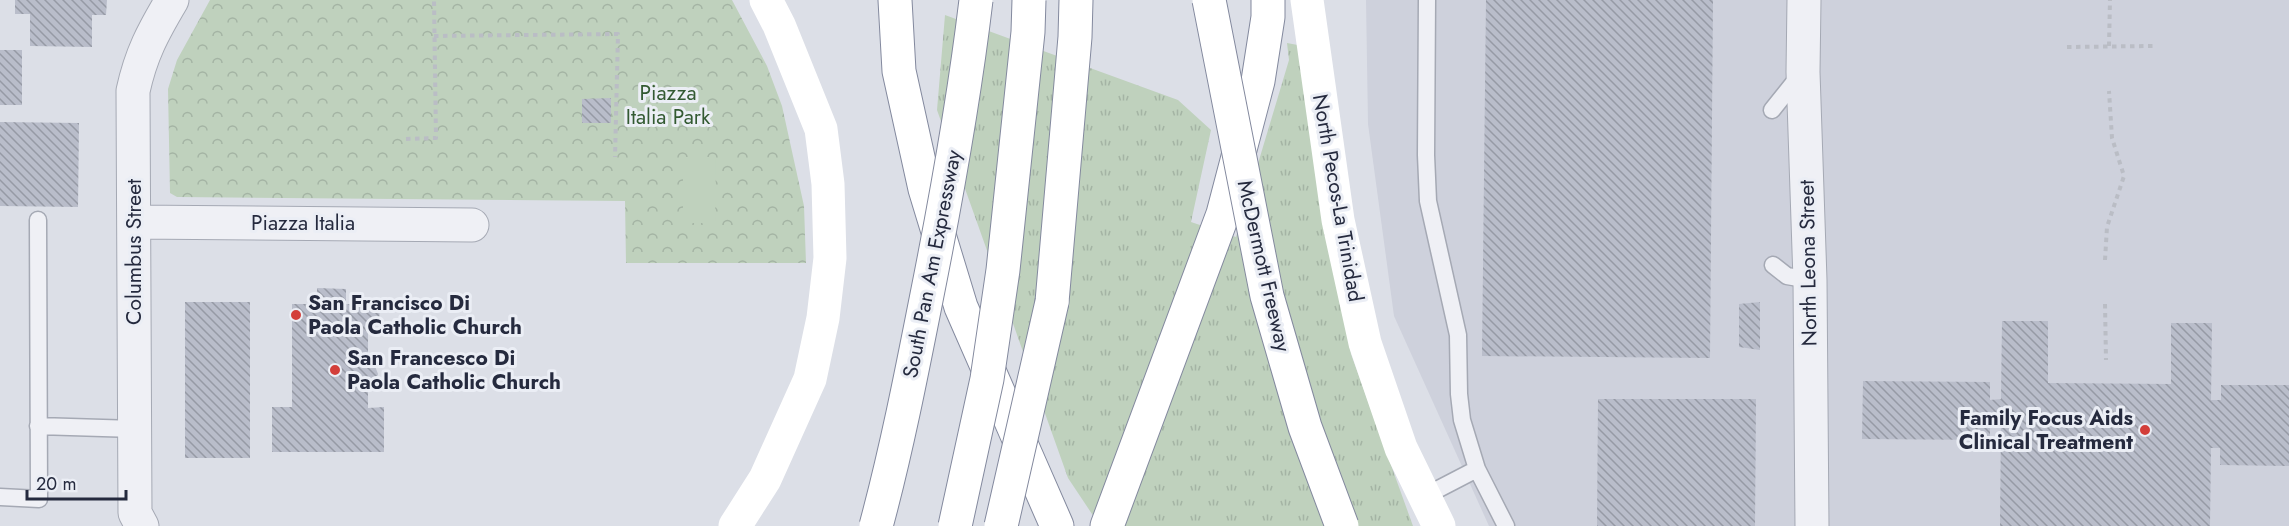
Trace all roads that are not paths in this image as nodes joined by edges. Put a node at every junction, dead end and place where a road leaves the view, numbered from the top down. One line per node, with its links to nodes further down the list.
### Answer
1 (172, 0): 15 (street, Columbus Street)
2 (766, 0): 26 (main road)
3 (895, 0): 31 (main road)
4 (976, 0): 27 (main road, South Pan Am Expressway, bridge)
5 (1029, 0): 28 (main road, bridge)
6 (1076, 0): 19 (main road)
7 (1209, 0): 33 (main road, McDermott Freeway, bridge)
8 (1268, 0): 32 (main road)
9 (1307, 0): 23 (main road, North Pecos-La Trinidad)
10 (1427, 0): 22 (lane)
11 (1804, 0): 12 (street, North Leona Street)
12 (1803, 72): 13 (lane); 18 (street, North Leona Street)
13 (1772, 110)
14 (38, 220): 20 (lane)
15 (134, 222): 16 (street, Piazza Italia); 21 (street, Columbus Street)
16 (472, 225)
17 (1773, 265): 18 (lane)
18 (1810, 280): 36 (street, North Leona Street)
19 (1052, 302): 29 (main road, bridge); 30 (main road, bridge)
20 (39, 426): 21 (lane); 24 (lane)
21 (135, 429): 25 (street, Columbus Street)
22 (1477, 469): 23 (lane); 35 (lane)
23 (1425, 496): 34 (main road, North Pecos-La Trinidad)
24 (0, 497)
25 (135, 522)
26 (735, 526)
27 (876, 526)
28 (955, 526)
29 (1001, 526)
30 (1024, 526)
31 (1057, 526)
32 (1107, 526)
33 (1342, 526)
34 (1439, 526)
35 (1506, 526)
36 (1812, 526)

